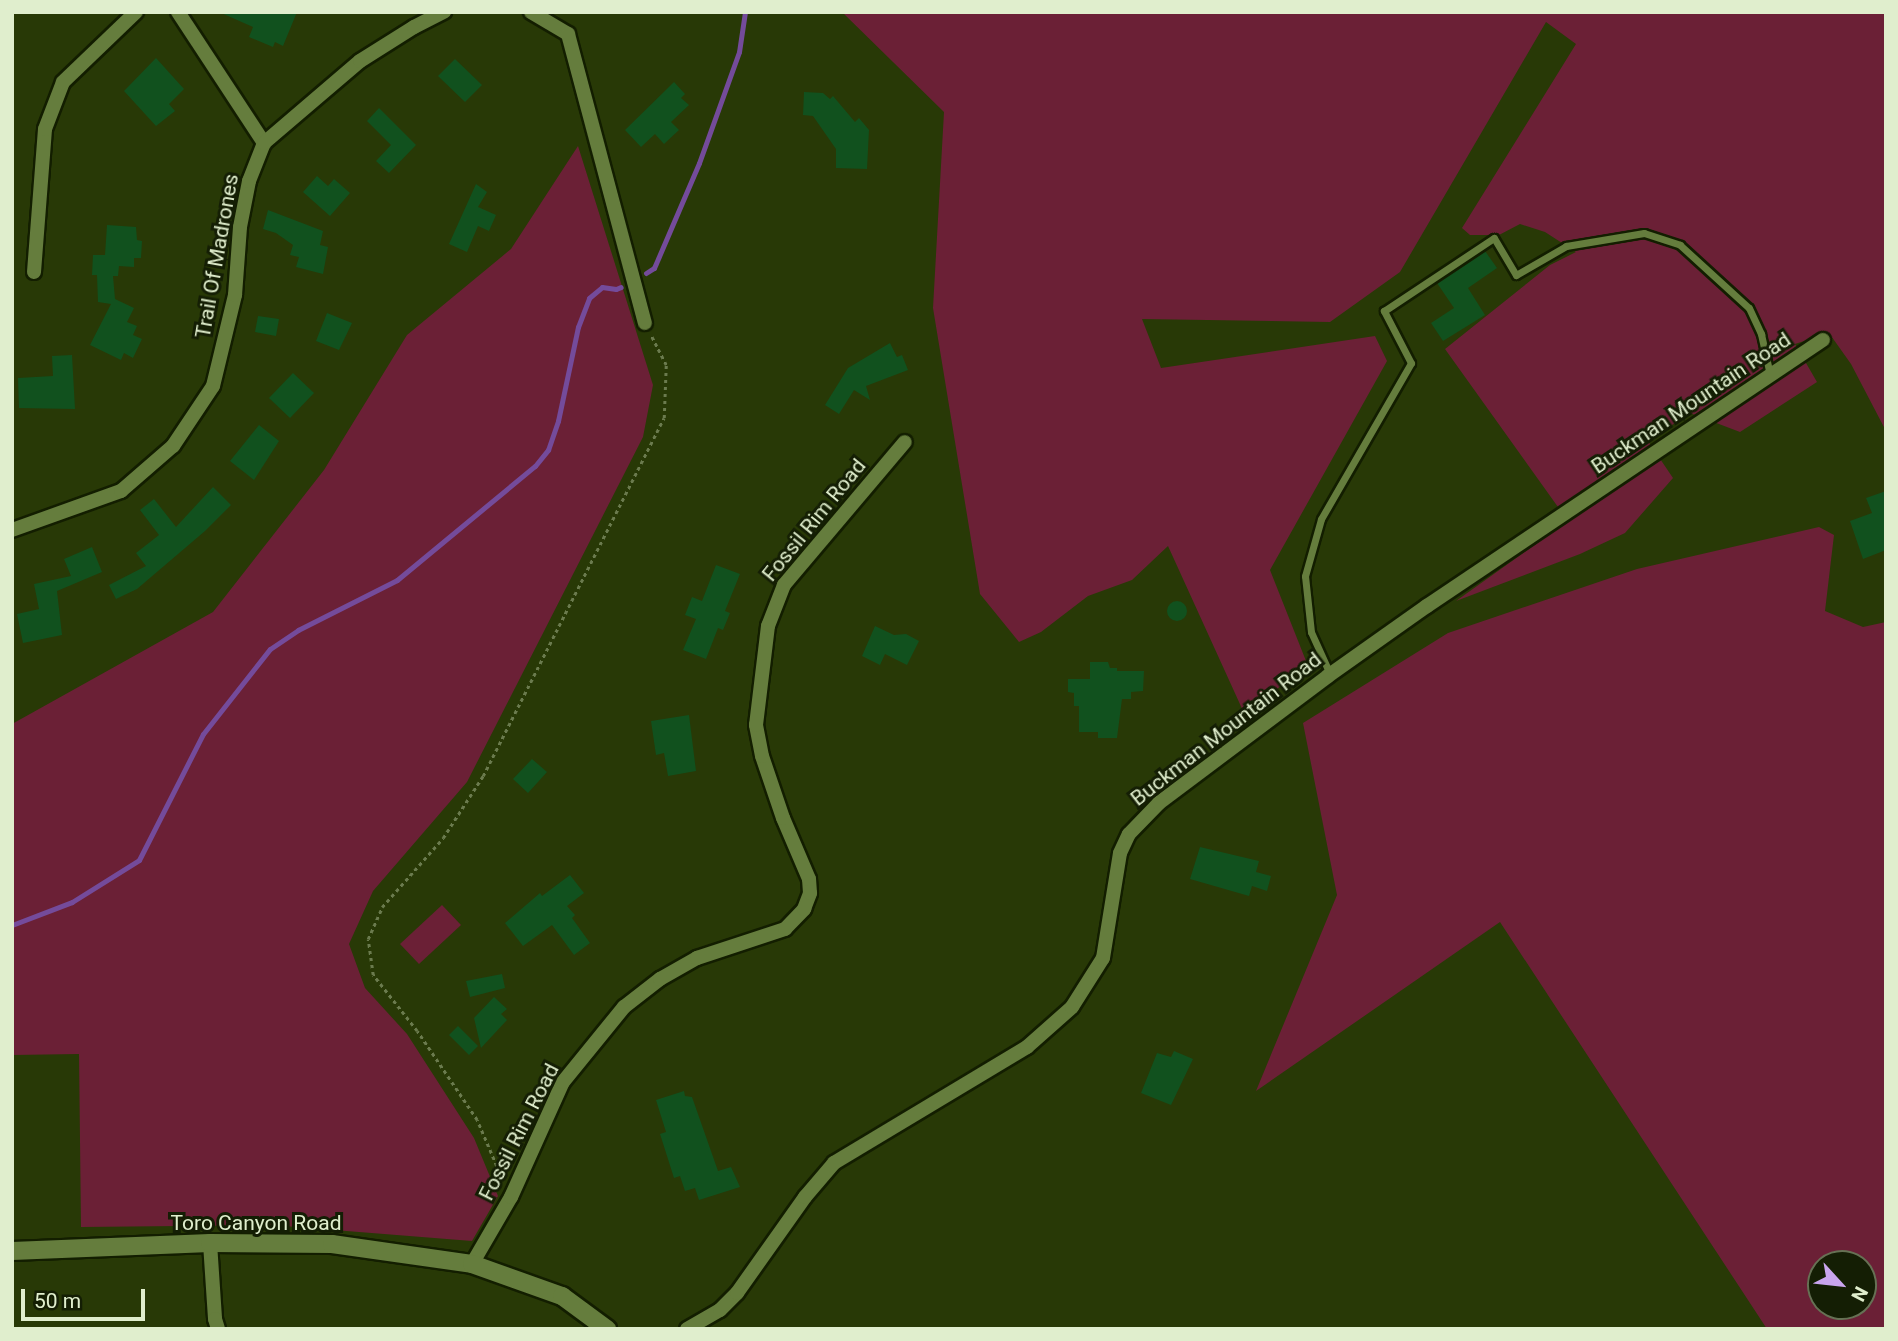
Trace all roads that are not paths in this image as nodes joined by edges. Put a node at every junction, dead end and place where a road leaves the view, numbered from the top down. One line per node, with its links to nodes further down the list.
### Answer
1 (136, 12): 6 (street)
2 (177, 12): 5 (street)
3 (443, 12): 5 (street, Trail Of Madrones)
4 (531, 12): 7 (street)
5 (264, 144): 11 (street, Trail Of Madrones)
6 (34, 272)
7 (645, 323)
8 (1823, 340): 9 (street, Buckman Mountain Road)
9 (1770, 375): 12 (street, Buckman Mountain Road); 12 (lane)
10 (905, 442): 15 (street, Fossil Rim Road)
11 (12, 530)
12 (1331, 674): 18 (street, Buckman Mountain Road)
13 (210, 1243): 14 (street, Toro Canyon Road); 15 (street, Toro Canyon Road); 16 (street)
14 (12, 1251)
15 (471, 1264): 17 (street, Toro Canyon Road)
16 (218, 1329)
17 (607, 1329)
18 (687, 1329)

